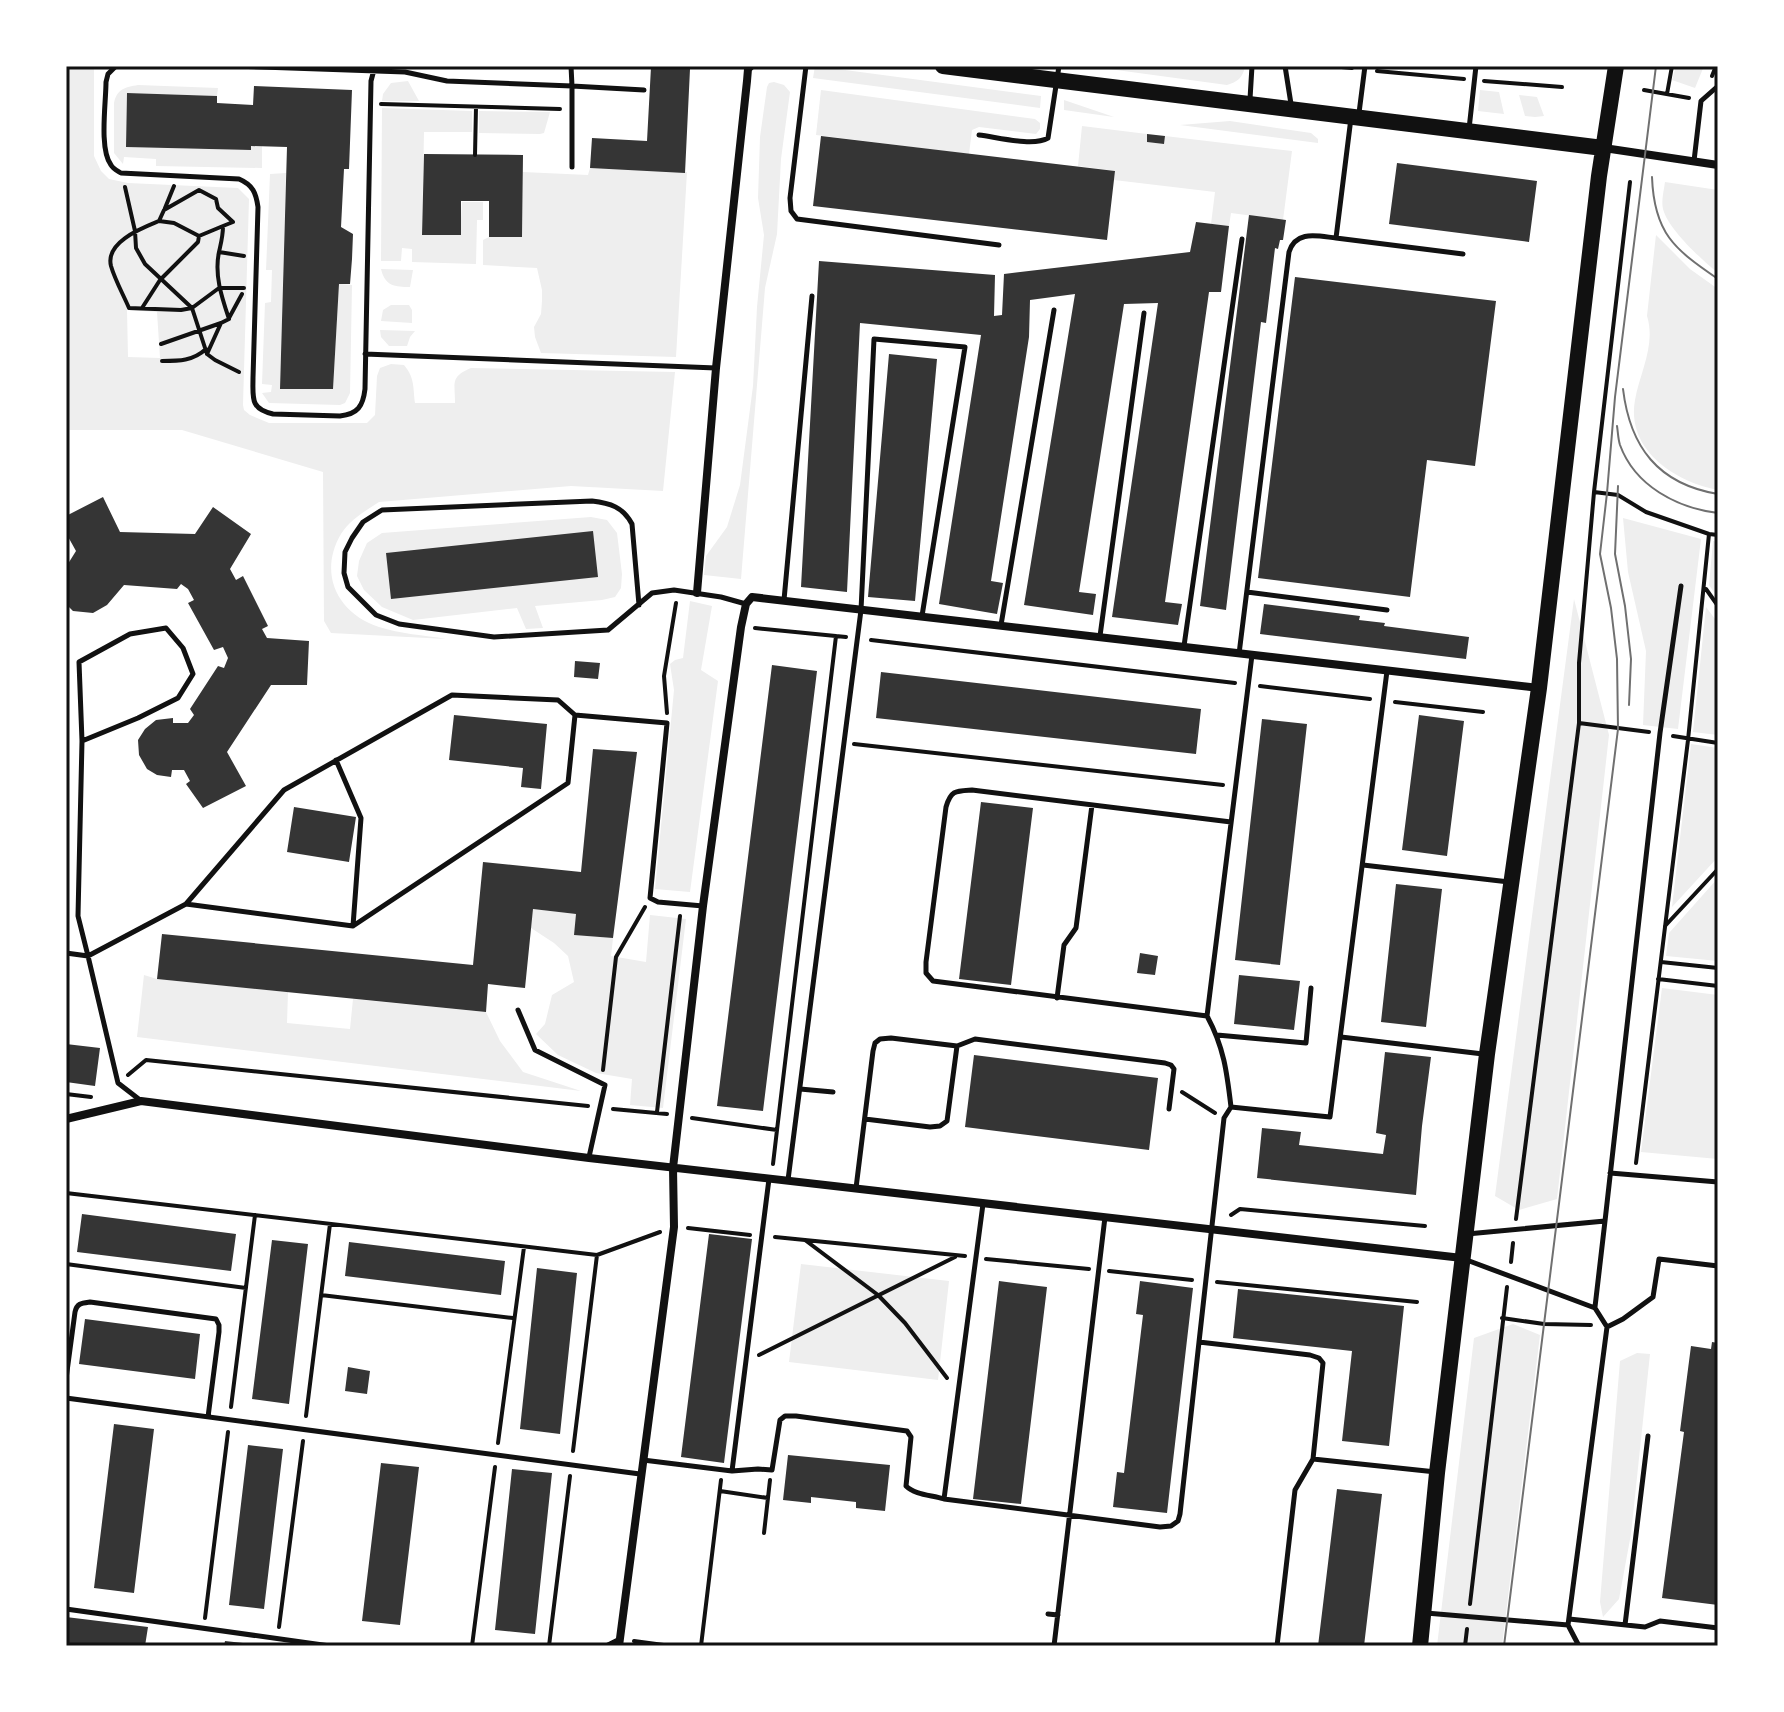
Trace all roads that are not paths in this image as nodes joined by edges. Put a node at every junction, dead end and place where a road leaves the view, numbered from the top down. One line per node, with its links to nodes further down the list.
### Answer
1 (116, 66): 33 (lane)
2 (231, 66): 12 (lane)
3 (571, 66): 14 (lane)
4 (751, 66): 34 (street)
5 (806, 66): 28 (lane)
6 (943, 66): 13 (main road)
7 (1252, 66): 17 (lane)
8 (1285, 66): 18 (lane)
9 (1476, 66): 20 (lane)
10 (1616, 66): 22 (main road)
11 (1364, 68): 19 (lane)
12 (374, 69): 14 (lane); 33 (lane)
13 (1058, 73): 17 (main road); 21 (lane)
14 (572, 86): 16 (lane); 25 (lane)
15 (1718, 86): 23 (lane)
16 (644, 90)
17 (1249, 104): 18 (main road)
18 (1292, 109): 19 (main road)
19 (1355, 117): 20 (main road); 26 (lane)
20 (1468, 131): 22 (main road)
21 (979, 135)
22 (1603, 148): 23 (street); 50 (main road)
23 (1694, 162): 24 (street)
24 (1718, 165)
25 (572, 167)
26 (1336, 238): 29 (lane); 36 (lane)
27 (1242, 239): 46 (lane)
28 (999, 245)
29 (1463, 254)
30 (812, 296): 38 (lane)
31 (1054, 310): 44 (lane)
32 (1144, 313): 45 (lane)
33 (365, 354): 34 (lane)
34 (716, 368): 37 (street)
35 (1681, 586): 80 (lane)
36 (1247, 592): 42 (lane); 47 (lane)
37 (697, 593): 39 (lane); 40 (lane)
38 (784, 600): 39 (street); 41 (street)
39 (749, 601): 59 (street)
40 (639, 605): 40 (lane)
41 (861, 610): 43 (street); 43 (lane); 71 (lane)
42 (1387, 610)
43 (922, 616): 44 (street)
44 (1001, 626): 45 (street)
45 (1099, 637): 46 (street)
46 (1184, 647): 47 (street)
47 (1239, 654): 48 (street)
48 (1252, 655): 49 (street); 55 (lane)
49 (1387, 671): 50 (street); 56 (lane)
50 (1539, 688): 57 (main road)
51 (575, 715): 53 (lane); 59 (lane); 60 (lane)
52 (82, 741): 52 (lane); 62 (lane)
53 (336, 760): 58 (lane); 60 (lane)
54 (1092, 805): 55 (lane); 64 (lane); 64 (lane)
55 (1231, 822): 66 (lane)
56 (1363, 865): 57 (lane); 68 (lane)
57 (1512, 883): 70 (main road)
58 (186, 904): 60 (lane); 62 (lane)
59 (703, 906): 79 (street)
60 (353, 926)
61 (66, 953): 62 (lane)
62 (88, 956): 73 (lane)
63 (1311, 988): 67 (lane)
64 (1057, 998): 66 (lane)
65 (518, 1010): 78 (lane)
66 (1207, 1016): 67 (lane)
67 (1217, 1035): 74 (lane)
68 (1341, 1037): 70 (lane); 74 (lane)
69 (957, 1046): 75 (lane); 77 (lane); 77 (lane)
70 (1487, 1054): 89 (main road)
71 (800, 1089): 72 (lane); 82 (lane)
72 (833, 1092)
73 (141, 1101): 76 (street); 78 (street)
74 (1231, 1107): 88 (lane)
75 (1169, 1109)
76 (66, 1119)
77 (865, 1119): 84 (lane)
78 (589, 1158): 79 (street)
79 (673, 1168): 81 (street); 100 (street)
80 (1610, 1173): 83 (lane); 87 (lane)
81 (770, 1179): 82 (street); 101 (lane)
82 (788, 1181): 84 (street)
83 (1718, 1182)
84 (856, 1188): 85 (street)
85 (983, 1203): 86 (street); 104 (lane)
86 (1105, 1216): 88 (street); 105 (lane)
87 (1605, 1221): 89 (lane); 92 (lane)
88 (1211, 1229): 90 (street); 94 (lane)
89 (1466, 1234): 90 (main road)
90 (1463, 1258): 92 (lane); 102 (main road)
91 (1718, 1266): 93 (lane)
92 (1595, 1308): 93 (lane)
93 (1607, 1327): 110 (lane)
94 (1199, 1342): 99 (lane); 105 (lane)
95 (66, 1379): 97 (lane)
96 (66, 1398): 97 (lane)
97 (208, 1417): 103 (lane)
98 (1648, 1436): 111 (lane)
99 (1313, 1459): 102 (lane); 117 (lane)
100 (642, 1460): 101 (lane); 103 (street)
101 (732, 1471): 104 (lane)
102 (1437, 1473): 107 (main road)
103 (640, 1474): 113 (street)
104 (944, 1499): 105 (lane)
105 (1070, 1515): 109 (lane)
106 (66, 1609): 114 (lane)
107 (1424, 1613): 110 (lane); 118 (main road)
108 (1048, 1614): 109 (lane)
109 (1058, 1615): 116 (lane)
110 (1569, 1622): 111 (lane); 119 (lane)
111 (1625, 1625): 112 (lane)
112 (1718, 1628)
113 (619, 1643): 115 (lane)
114 (330, 1646)
115 (606, 1646)
116 (1054, 1646)
117 (1277, 1646)
118 (1420, 1646)
119 (1579, 1646)

